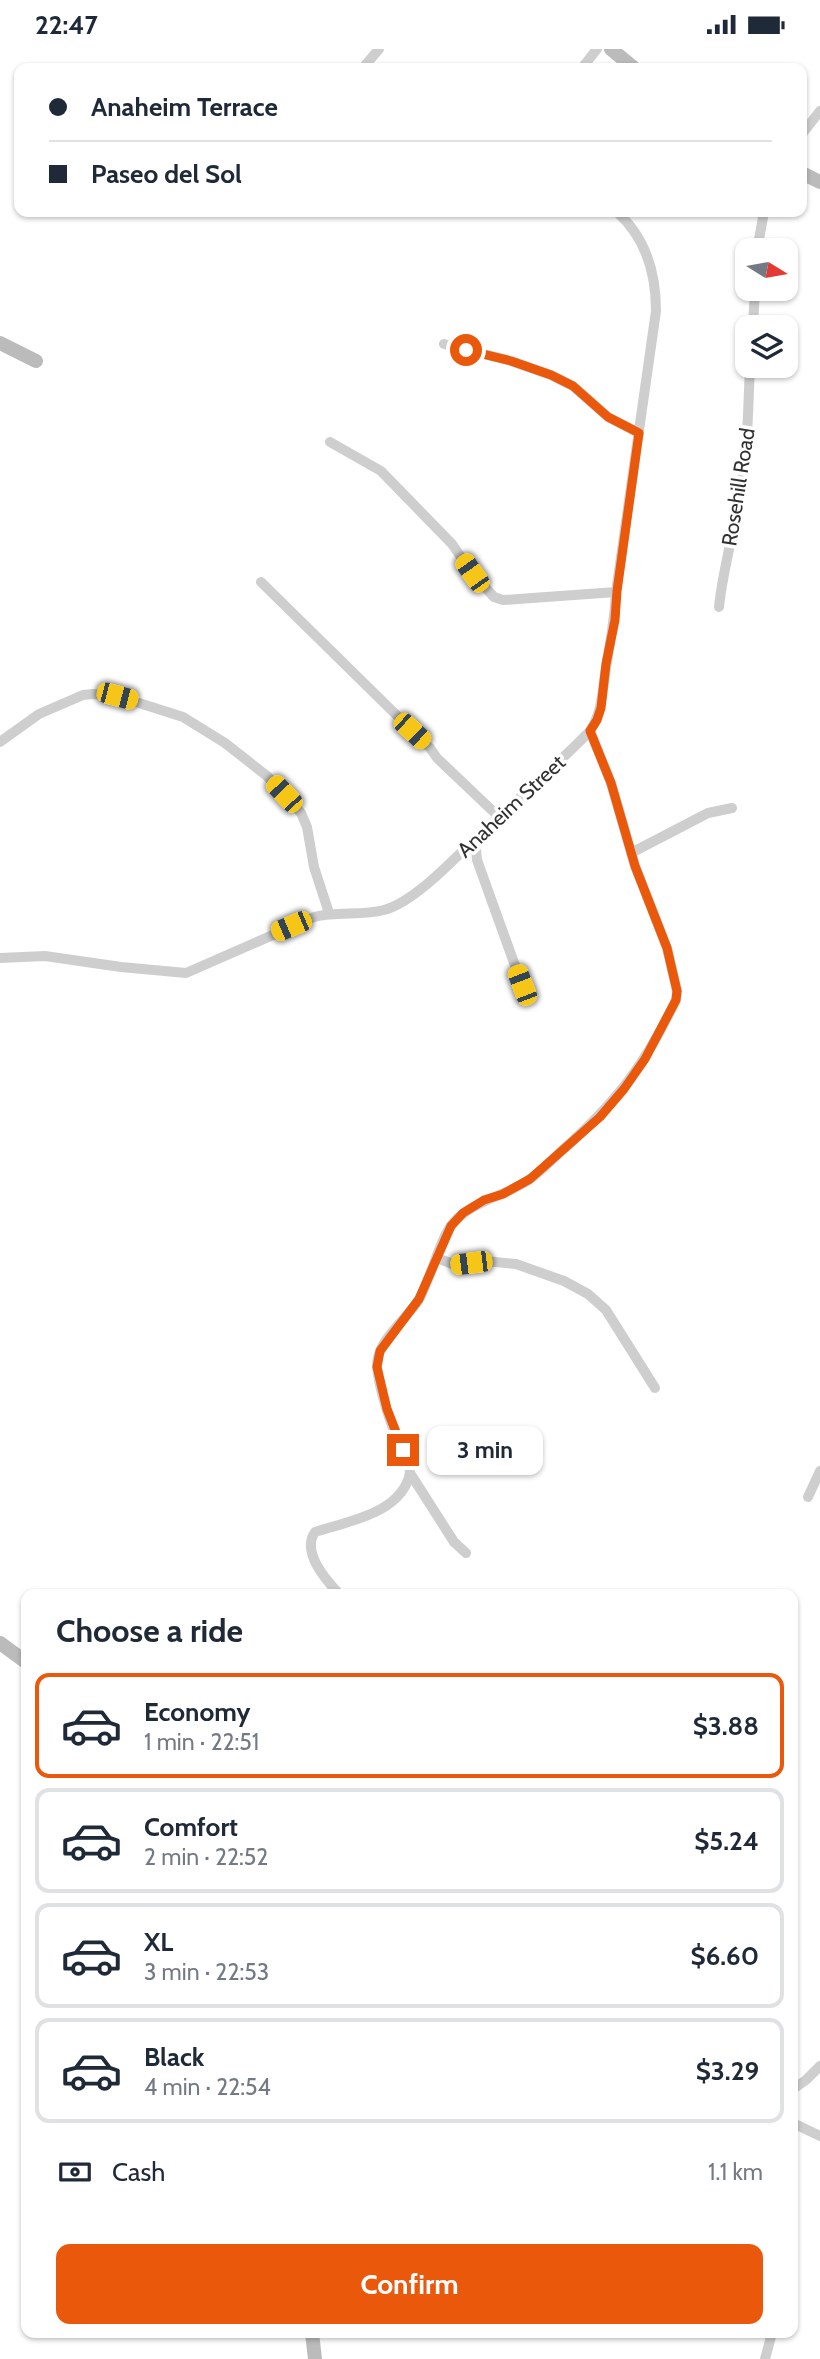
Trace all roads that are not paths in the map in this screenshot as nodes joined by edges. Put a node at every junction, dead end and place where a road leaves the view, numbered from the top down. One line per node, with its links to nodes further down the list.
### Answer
1 (378, 49): 4 (street)
2 (597, 49): 5 (street)
3 (611, 49): 6 (street)
4 (367, 63)
5 (586, 63)
6 (628, 63)
7 (820, 111): 8 (street)
8 (807, 128)
9 (623, 217): 16 (street, Anaheim Street)
10 (763, 217): 11 (street)
11 (759, 238)
12 (0, 343): 14 (street)
13 (444, 344): 16 (street)
14 (36, 361)
15 (750, 378): 20 (street, Rosehill Road)
16 (639, 433): 19 (street, Anaheim Street)
17 (330, 442): 19 (street)
18 (261, 582): 24 (street)
19 (617, 591): 21 (street, Anaheim Street)
20 (719, 607)
21 (590, 731): 24 (street, Anaheim Street); 26 (street)
22 (0, 742): 27 (street)
23 (732, 808): 26 (street)
24 (499, 817): 25 (street, Anaheim Street)
25 (475, 839): 27 (street, Anaheim Street); 29 (street)
26 (631, 853): 30 (street)
27 (328, 913): 28 (street, Anaheim Street)
28 (0, 958)
29 (522, 985)
30 (437, 1258): 31 (street); 33 (street)
31 (655, 1388)
32 (820, 1471): 34 (street)
33 (410, 1473): 35 (street); 36 (street)
34 (808, 1497)
35 (466, 1553)
36 (335, 1589)
37 (0, 1643): 38 (street)
38 (21, 1658)
39 (820, 2066): 40 (street)
40 (798, 2086)
41 (798, 2125): 42 (street)
42 (820, 2136)
43 (313, 2338): 45 (street)
44 (771, 2338): 46 (street)
45 (315, 2359)
46 (765, 2359)

